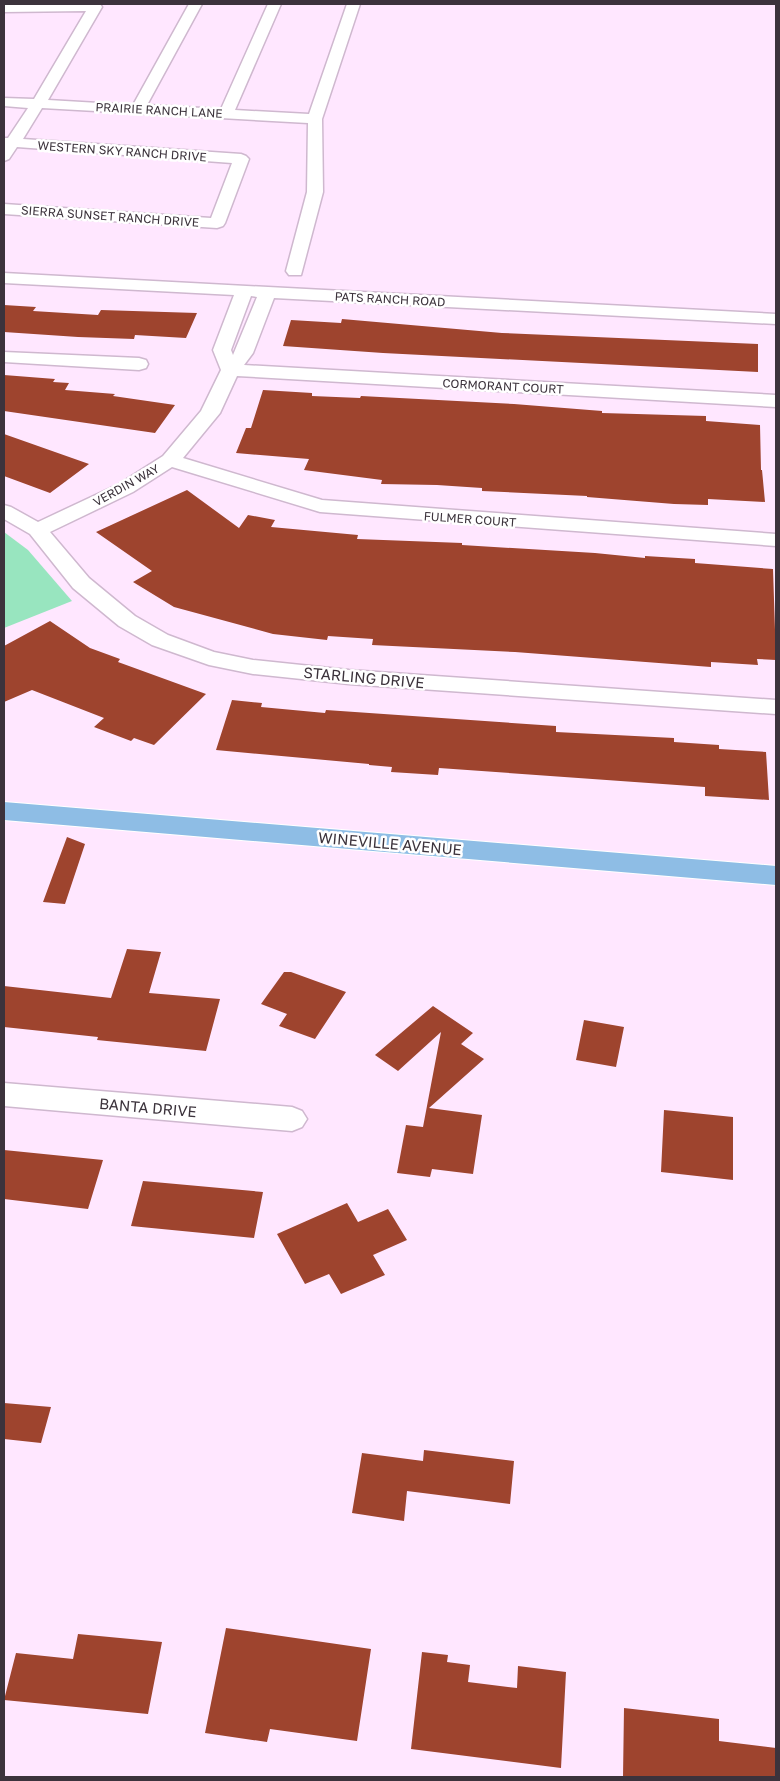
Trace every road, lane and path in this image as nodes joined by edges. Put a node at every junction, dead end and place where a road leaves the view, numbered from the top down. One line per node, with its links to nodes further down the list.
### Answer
1 (196, 4): 7 (street)
2 (275, 4): 8 (street)
3 (354, 4): 9 (street)
4 (4, 8): 6 (street)
5 (4, 102): 6 (street, PRAIRIE RANCH LANE)
6 (38, 104): 7 (street, PRAIRIE RANCH LANE); 10 (street)
7 (138, 109): 8 (street, PRAIRIE RANCH LANE)
8 (226, 114): 9 (street, PRAIRIE RANCH LANE)
9 (314, 119): 13 (street)
10 (6, 147): 12 (street, WESTERN SKY RANCH DRIVE)
11 (4, 209): 12 (street, SIERRA SUNSET RANCH DRIVE)
12 (217, 223)
13 (295, 271)
14 (4, 278): 15 (street, PATS RANCH ROAD)
15 (244, 291): 16 (street, PATS RANCH ROAD); 20 (street)
16 (267, 292): 17 (street, PATS RANCH ROAD); 20 (street, VERDIN WAY)
17 (776, 320)
18 (4, 357): 19 (street)
19 (139, 364)
20 (230, 370): 21 (street, CORMORANT COURT); 22 (street, VERDIN WAY)
21 (776, 401)
22 (170, 460): 24 (street, VERDIN WAY); 25 (street, FULMER COURT)
23 (4, 511): 24 (street, STARLING DRIVE)
24 (37, 530): 26 (street, STARLING DRIVE)
25 (776, 540)
26 (776, 707)
27 (4, 811): 28 (main road, WINEVILLE AVENUE)
28 (776, 876)
29 (4, 1094): 30 (street, BANTA DRIVE)
30 (292, 1119)

